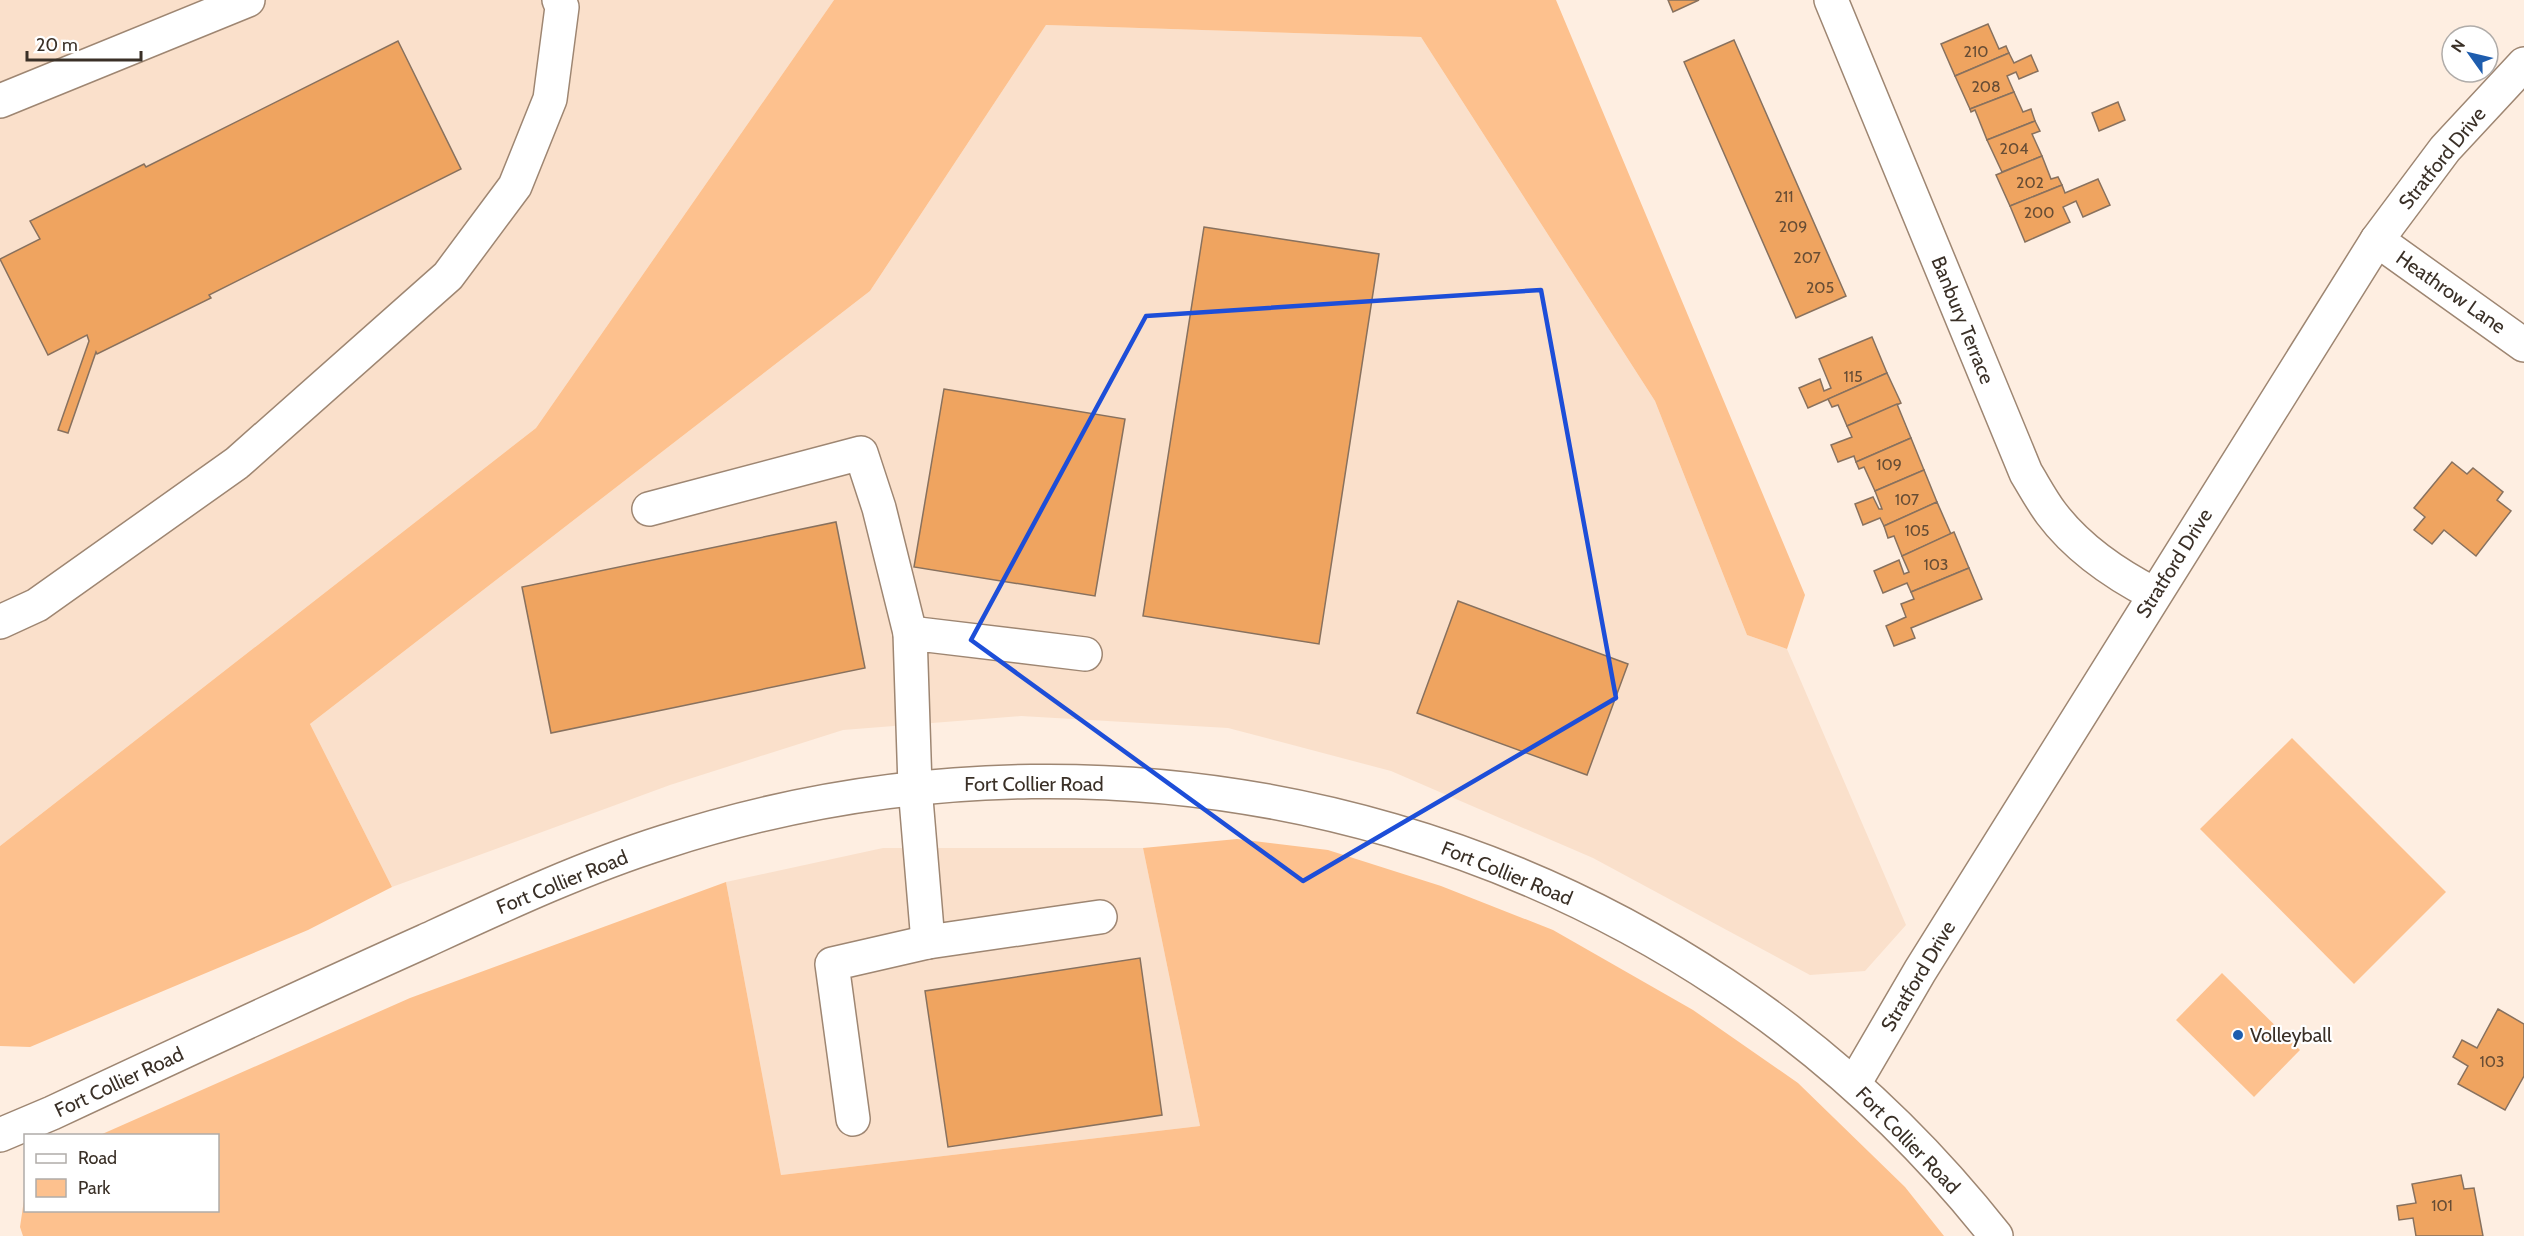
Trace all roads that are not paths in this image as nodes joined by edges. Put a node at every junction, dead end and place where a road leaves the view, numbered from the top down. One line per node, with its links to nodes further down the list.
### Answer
1 (248, 0): 5 (street)
2 (559, 0): 10 (street)
3 (1831, 0): 9 (street, Banbury Terrace)
4 (2524, 64): 6 (street, Stratford Drive)
5 (0, 101)
6 (2377, 240): 7 (street, Heathrow Lane); 9 (street, Stratford Drive)
7 (2524, 345)
8 (649, 509): 11 (street)
9 (2154, 594): 16 (street, Stratford Drive)
10 (0, 622)
11 (910, 633): 12 (street); 13 (street)
12 (1085, 654)
13 (915, 787): 15 (street); 16 (street, Fort Collier Road); 18 (street, Fort Collier Road)
14 (1100, 917): 15 (street)
15 (928, 942): 17 (street)
16 (1854, 1084): 19 (street, Fort Collier Road)
17 (853, 1119)
18 (0, 1135)
19 (1996, 1236)

